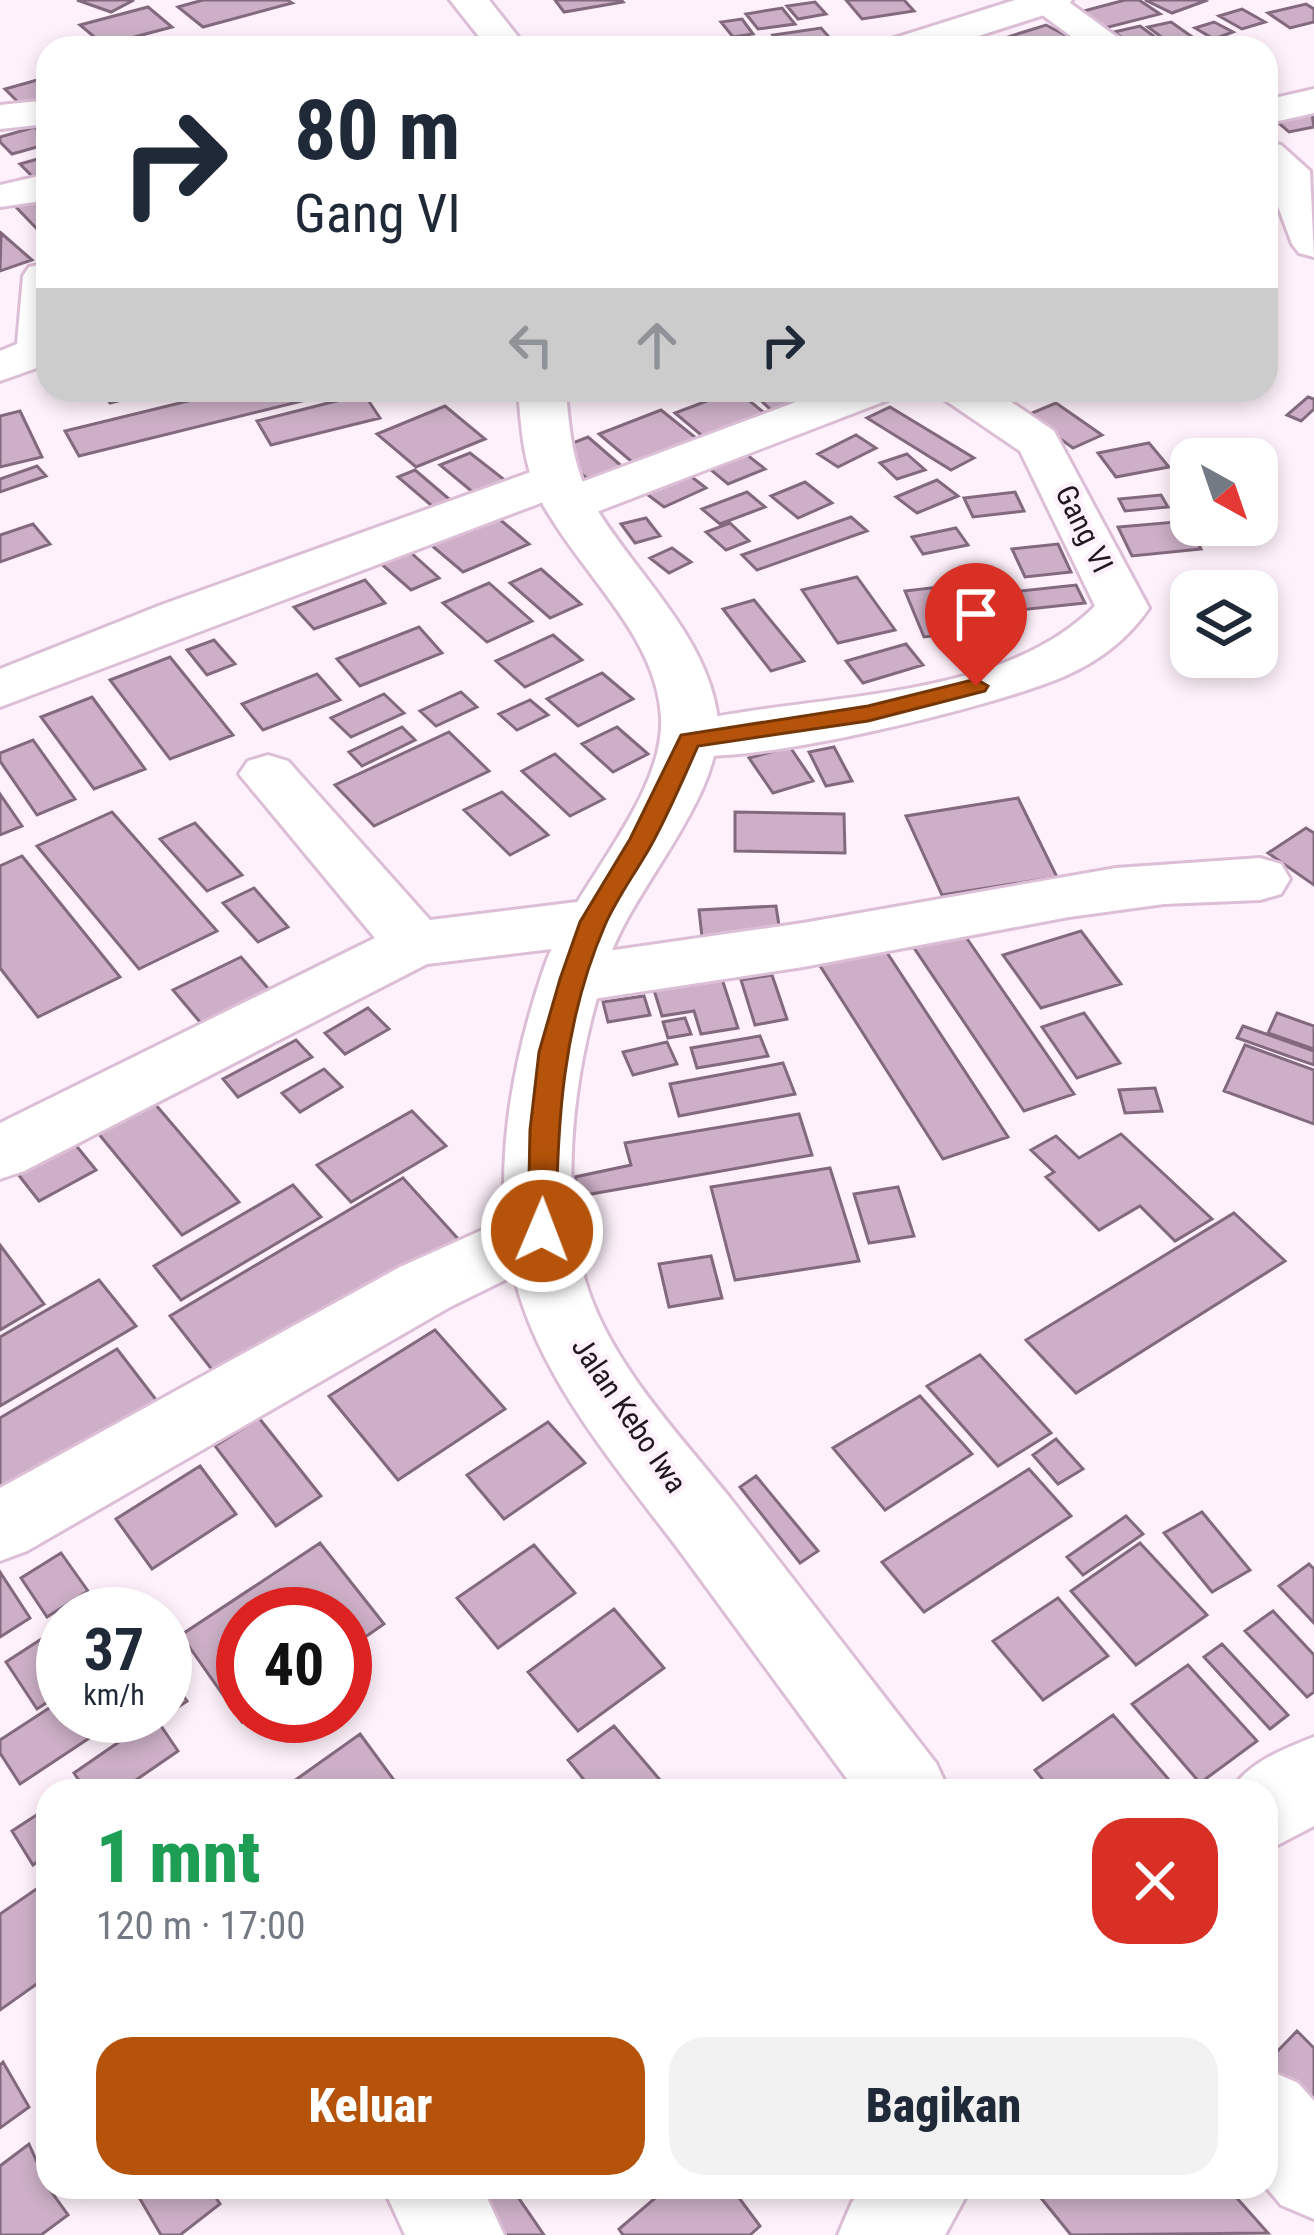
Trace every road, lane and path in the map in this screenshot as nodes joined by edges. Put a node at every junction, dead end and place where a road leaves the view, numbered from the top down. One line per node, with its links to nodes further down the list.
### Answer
1 (470, 0): 3 (street)
2 (1046, 1): 4 (street); 5 (street)
3 (498, 36)
4 (939, 36)
5 (1096, 36)
6 (1314, 101): 7 (street)
7 (1278, 109)
8 (36, 113): 9 (street)
9 (0, 117)
10 (1278, 174): 11 (street)
11 (1314, 244)
12 (36, 353): 13 (street)
13 (0, 367)
14 (543, 402): 17 (street)
15 (836, 402): 17 (street)
16 (980, 402): 19 (street, Gang VI)
17 (563, 492): 18 (street); 19 (street)
18 (0, 689)
19 (690, 740): 23 (street, Jalan Kebo Iwa)
20 (268, 773): 22 (street)
21 (1260, 879): 23 (street)
22 (415, 944): 23 (street); 24 (street)
23 (583, 951): 25 (street, Jalan Kebo Iwa)
24 (0, 1153)
25 (542, 1231): 26 (street); 28 (street, Jalan Kebo Iwa)
26 (0, 1527)
27 (1314, 1777): 29 (street)
28 (898, 1779)
29 (1278, 1802)
30 (1278, 2129): 31 (street)
31 (1314, 2172)
32 (437, 2199): 34 (street)
33 (914, 2199): 35 (street)
34 (458, 2235)
35 (885, 2235)

